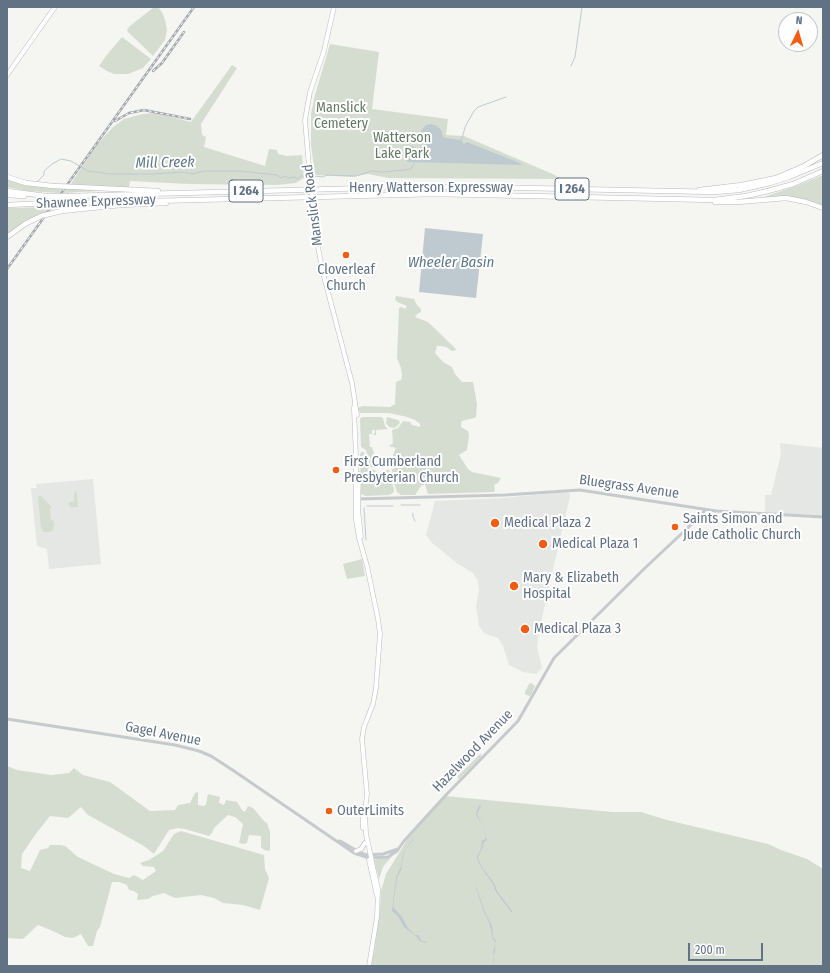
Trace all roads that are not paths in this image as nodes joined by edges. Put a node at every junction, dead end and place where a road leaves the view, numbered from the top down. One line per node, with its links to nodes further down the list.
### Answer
1 (54, 7): 3 (main road)
2 (334, 7): 16 (main road, Manslick Road, bridge)
3 (7, 76)
4 (823, 155): 8 (highway)
5 (823, 163): 8 (highway, Henry Watterson Expressway / I 264)
6 (823, 171): 12 (highway, Henry Watterson Expressway / I 264)
7 (7, 177): 10 (highway, bridge)
8 (693, 192): 10 (highway, Henry Watterson Expressway / I 264)
9 (8, 193): 10 (highway, Henry Watterson Expressway / I 264, bridge)
10 (176, 193)
11 (185, 200): 12 (highway, Henry Watterson Expressway / I 264); 13 (highway, Shawnee Expressway / I 264, bridge); 15 (highway, bridge)
12 (699, 200): 14 (highway)
13 (10, 205)
14 (823, 208)
15 (7, 237)
16 (357, 499): 17 (street, Bluegrass Avenue); 20 (main road, Manslick Road)
17 (705, 509): 18 (street, Bluegrass Avenue); 24 (street, Hazelwood Avenue)
18 (823, 517)
19 (7, 719): 21 (street, Gagel Avenue)
20 (365, 834): 22 (main road, Manslick Road); 24 (main road, Manslick Road)
21 (338, 841): 23 (street, Gagel Avenue); 24 (street, Gagel Avenue)
22 (365, 843): 23 (main road); 24 (main road, Manslick Road)
23 (356, 851): 24 (street, Gagel Avenue)
24 (369, 856): 25 (main road, Manslick Road)
25 (369, 966)

